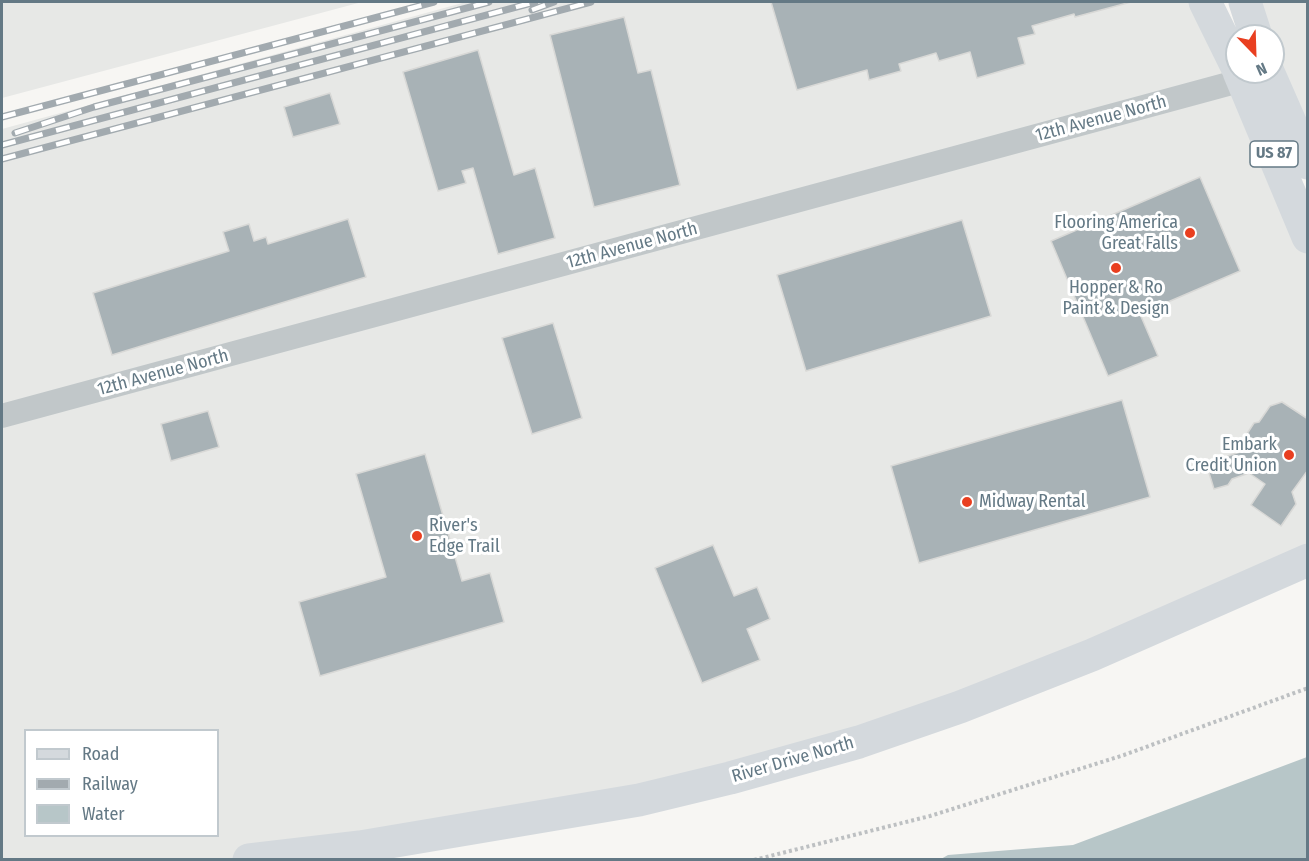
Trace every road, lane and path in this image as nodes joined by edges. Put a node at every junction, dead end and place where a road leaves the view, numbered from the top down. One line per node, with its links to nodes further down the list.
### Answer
1 (1205, 2): 4 (main road, US 87)
2 (1245, 2): 3 (main road)
3 (1252, 24)
4 (1225, 34)
5 (1225, 80): 10 (street, 12th Avenue North)
6 (1254, 84): 9 (main road, US 87)
7 (1257, 84): 8 (main road, US 87)
8 (1308, 164)
9 (1308, 237)
10 (2, 416)
11 (1308, 560): 13 (main road, River Drive North)
12 (1308, 688): 14 (path)
13 (249, 860)
14 (754, 860)

